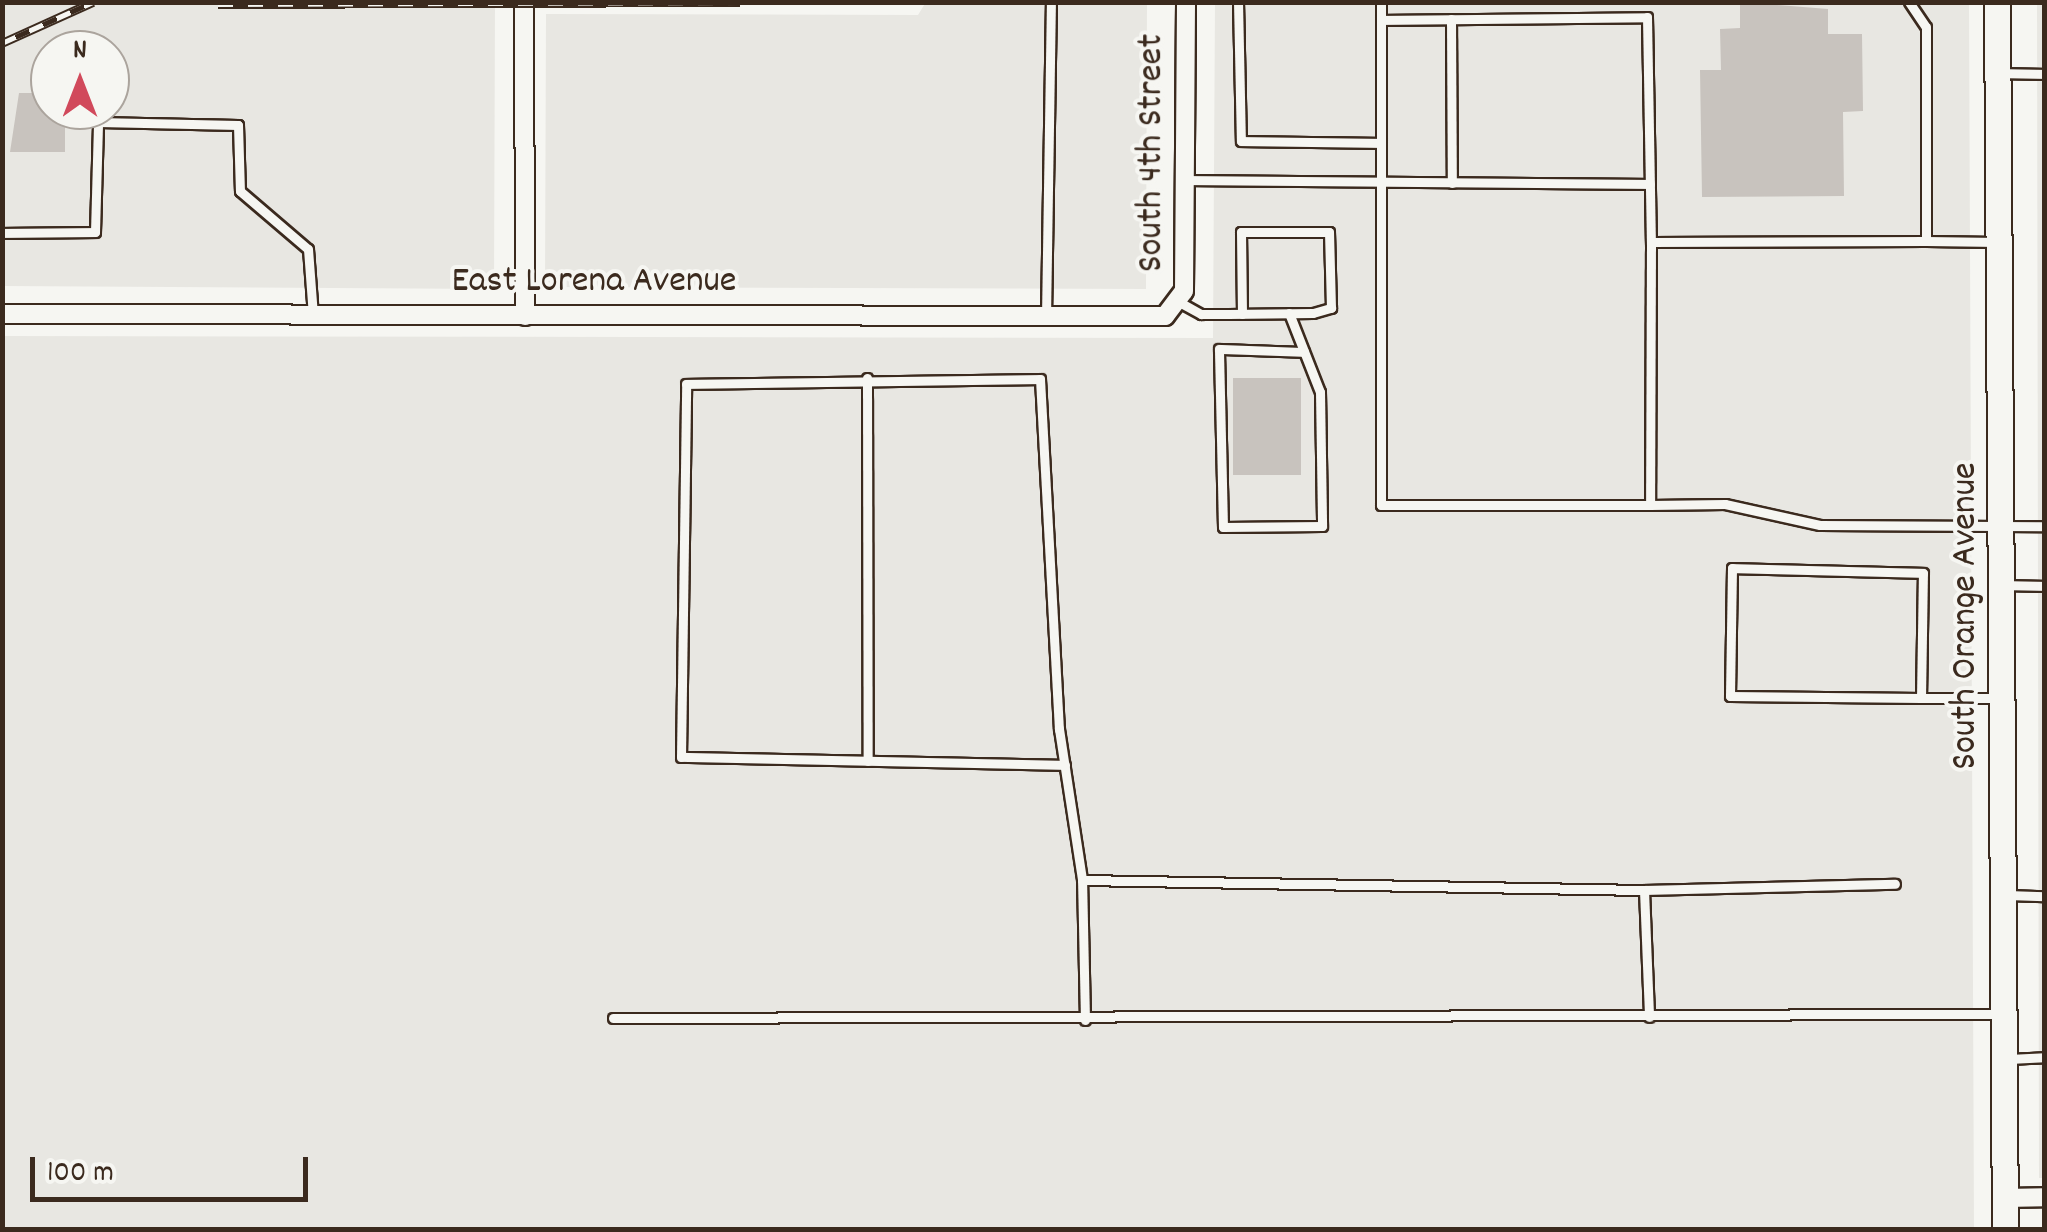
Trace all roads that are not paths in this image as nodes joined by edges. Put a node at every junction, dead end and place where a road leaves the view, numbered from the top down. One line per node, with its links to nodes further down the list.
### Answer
1 (524, 2): 26 (street)
2 (1050, 2): 27 (lane)
3 (1186, 2): 13 (street, South 4th Street)
4 (1238, 2): 12 (lane)
5 (1380, 2): 9 (lane)
6 (1909, 2): 18 (lane)
7 (1997, 2): 10 (street, South Orange Avenue)
8 (1450, 19): 9 (lane); 15 (lane); 16 (lane)
9 (1381, 20): 12 (lane)
10 (1996, 73): 11 (lane); 20 (street, South Orange Avenue)
11 (2044, 74)
12 (1381, 143): 14 (lane)
13 (1185, 180): 14 (lane); 21 (street, South 4th Street)
14 (1381, 182): 15 (lane); 30 (lane)
15 (1452, 183): 16 (lane)
16 (1650, 184): 19 (lane)
17 (2, 233): 25 (lane)
18 (1926, 241): 19 (lane); 20 (lane)
19 (1651, 242): 30 (lane)
20 (2002, 242): 31 (street, South Orange Avenue)
21 (1180, 304): 24 (lane); 27 (street, East Lorena Avenue)
22 (1289, 313): 24 (lane); 24 (lane); 28 (lane)
23 (2, 314): 25 (street, East Lorena Avenue)
24 (1242, 314)
25 (313, 315): 26 (street, East Lorena Avenue)
26 (525, 316): 27 (street, East Lorena Avenue)
27 (1046, 317)
28 (1304, 352): 28 (lane)
29 (867, 378): 37 (lane); 37 (lane); 38 (lane)
30 (1650, 505): 31 (lane)
31 (2004, 526): 32 (lane); 33 (street, South Orange Avenue)
32 (2044, 526)
33 (2004, 585): 34 (lane); 36 (street, South Orange Avenue)
34 (2044, 586)
35 (1921, 698): 35 (lane); 36 (lane)
36 (2005, 698): 42 (street, South Orange Avenue)
37 (868, 760): 38 (lane)
38 (1064, 765): 39 (lane)
39 (1082, 880): 41 (lane); 47 (lane)
40 (1894, 884): 41 (lane)
41 (1644, 890): 45 (lane)
42 (2007, 896): 43 (lane); 44 (street, South Orange Avenue)
43 (2044, 896)
44 (2006, 1014): 45 (lane); 49 (street, South Orange Avenue)
45 (1648, 1017): 47 (lane)
46 (614, 1018): 47 (lane)
47 (1085, 1020)
48 (2044, 1057): 49 (lane)
49 (2006, 1059): 50 (street, South Orange Avenue)
50 (2005, 1198): 51 (street); 52 (street, South Orange Avenue)
51 (2044, 1198)
52 (2005, 1230)

